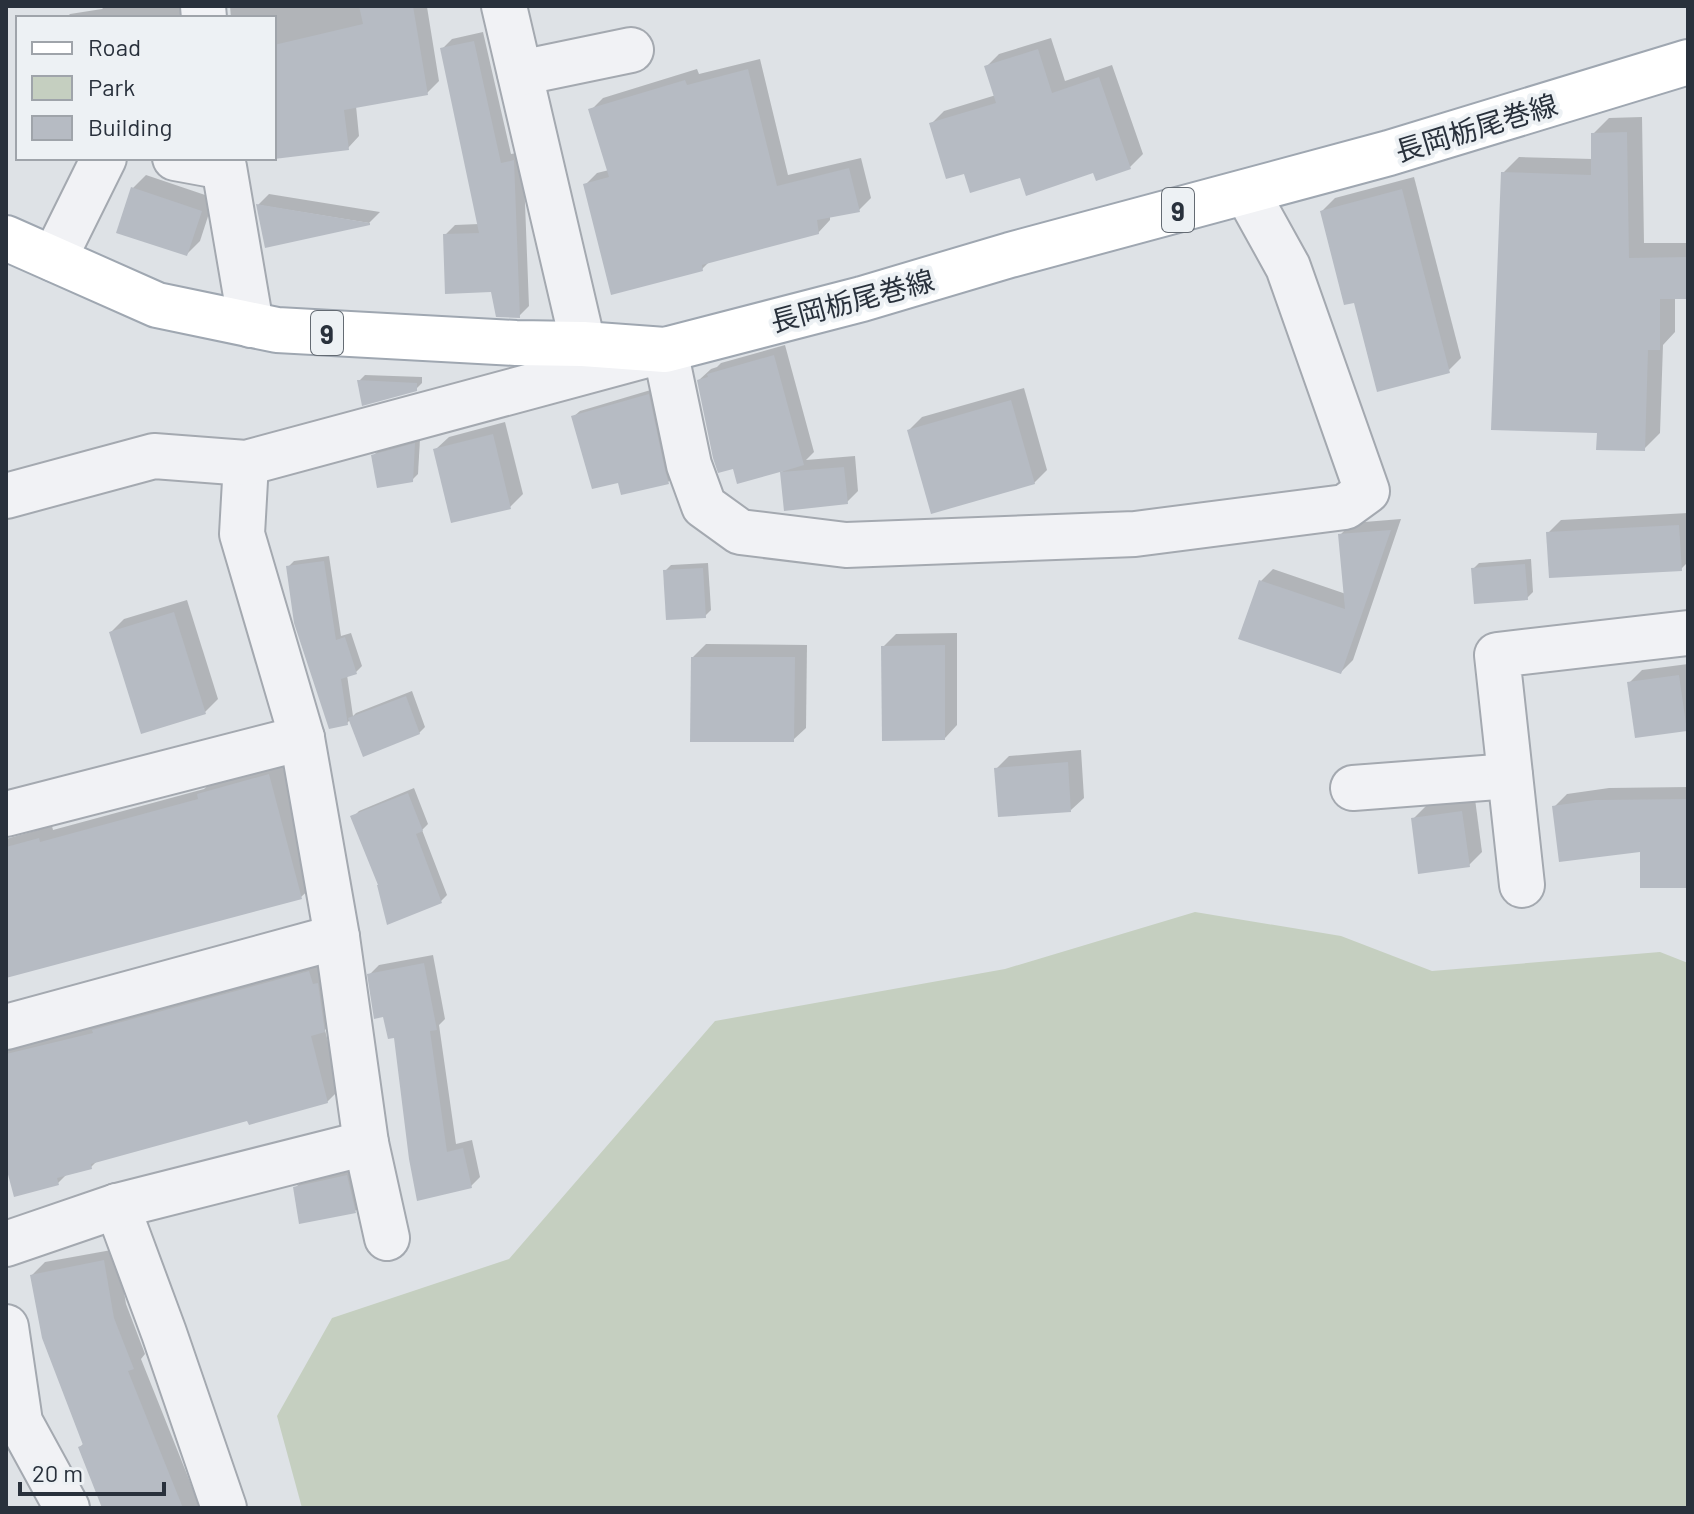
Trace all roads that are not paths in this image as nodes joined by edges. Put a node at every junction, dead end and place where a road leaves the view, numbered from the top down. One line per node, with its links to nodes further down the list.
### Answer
1 (504, 6): 4 (street)
2 (631, 50): 4 (street)
3 (1688, 62): 8 (main road, 長岡栃尾巻線 / 9)
4 (520, 73): 12 (street)
5 (103, 160): 10 (street)
6 (194, 160): 7 (street)
7 (223, 163): 11 (street)
8 (1247, 193): 13 (main road, 長岡栃尾巻線 / 9); 13 (street)
9 (6, 238): 10 (main road, 長岡栃尾巻線 / 9)
10 (54, 259): 11 (main road, 長岡栃尾巻線 / 9)
11 (251, 325): 12 (main road, 長岡栃尾巻線 / 9)
12 (583, 344): 13 (main road, 長岡栃尾巻線 / 9)
13 (665, 350): 14 (street)
14 (246, 463): 15 (street); 17 (street)
15 (6, 496)
16 (1688, 633): 18 (street)
17 (302, 738): 20 (street); 22 (street)
18 (1510, 776): 19 (street); 21 (street)
19 (1353, 788)
20 (6, 814)
21 (1522, 885)
22 (337, 937): 23 (street); 24 (street)
23 (6, 1027)
24 (366, 1143): 25 (street); 26 (street)
25 (117, 1206): 27 (street); 30 (street)
26 (387, 1238)
27 (6, 1244)
28 (6, 1327): 29 (street)
29 (67, 1508)
30 (224, 1508)

